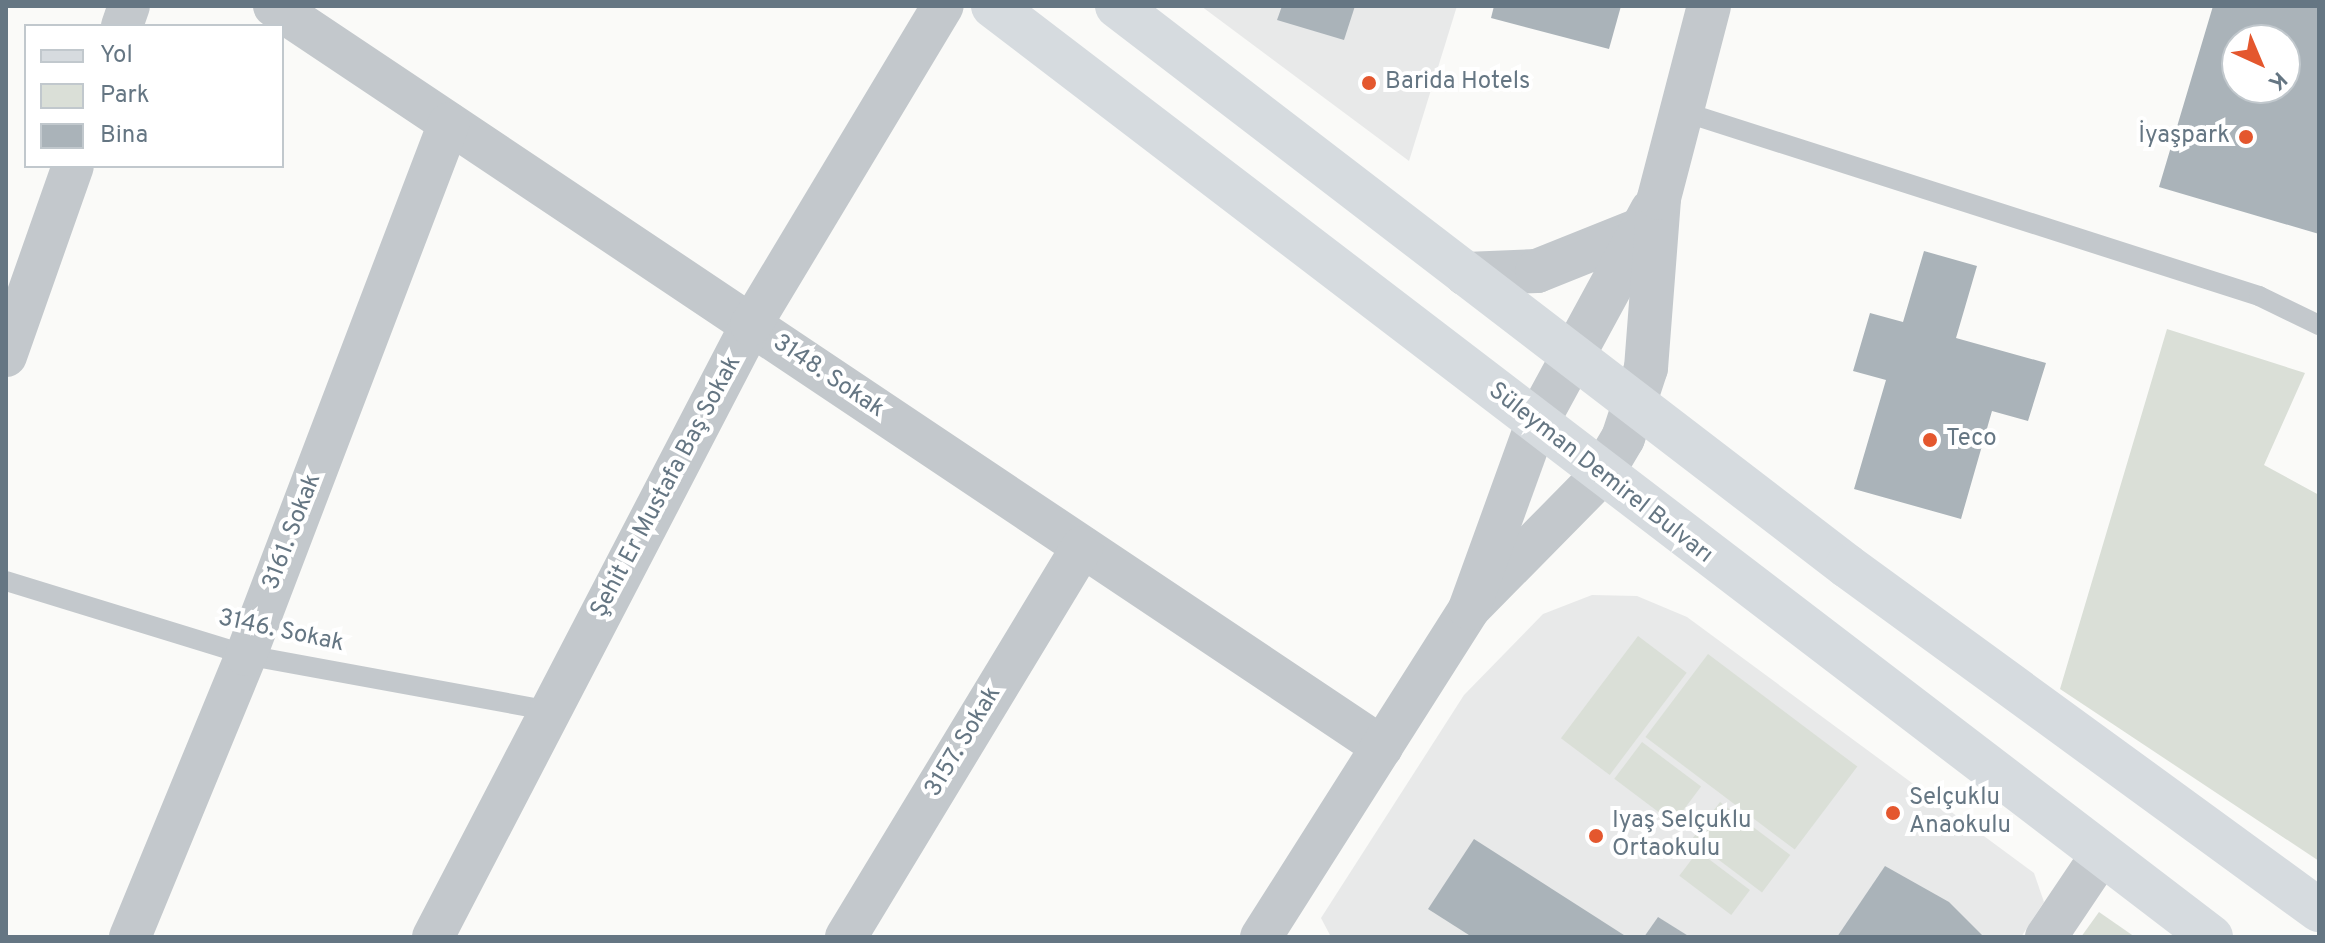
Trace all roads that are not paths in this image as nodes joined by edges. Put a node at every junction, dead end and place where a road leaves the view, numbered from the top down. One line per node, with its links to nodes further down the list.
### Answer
1 (274, 6): 7 (street, 3148. Sokak)
2 (943, 6): 11 (street, Şehit Er Mustafa Baş Sokak)
3 (993, 6): 16 (main road, Süleyman Demirel Bulvarı)
4 (1117, 6): 10 (main road)
5 (1709, 6): 6 (street)
6 (1681, 111): 9 (street); 12 (lane)
7 (449, 123): 11 (street, 3148. Sokak); 21 (street, 3161. Sokak)
8 (72, 168): 13 (street)
9 (1650, 213): 10 (street); 14 (street); 15 (street)
10 (1466, 274): 14 (main road)
11 (751, 325): 18 (street, 3148. Sokak); 22 (street, Şehit Er Mustafa Baş Sokak)
12 (2319, 325)
13 (6, 356)
14 (1572, 357): 15 (main road); 16 (street)
15 (1636, 406): 17 (street); 25 (main road)
16 (1536, 424): 17 (main road, Süleyman Demirel Bulvarı); 20 (street)
17 (1601, 475): 20 (street); 24 (main road, Süleyman Demirel Bulvarı)
18 (1082, 547): 23 (street, 3148. Sokak); 28 (street, 3157. Sokak)
19 (6, 581): 21 (lane, 3146. Sokak)
20 (1469, 609): 23 (street)
21 (246, 655): 22 (lane, 3146. Sokak); 26 (street, 3161. Sokak)
22 (551, 711): 27 (street, Şehit Er Mustafa Baş Sokak)
23 (1382, 747): 29 (street)
24 (2099, 858): 30 (street); 31 (main road, Süleyman Demirel Bulvarı)
25 (2319, 910)
26 (130, 937)
27 (433, 937)
28 (846, 937)
29 (1261, 937)
30 (2046, 937)
31 (2211, 937)

